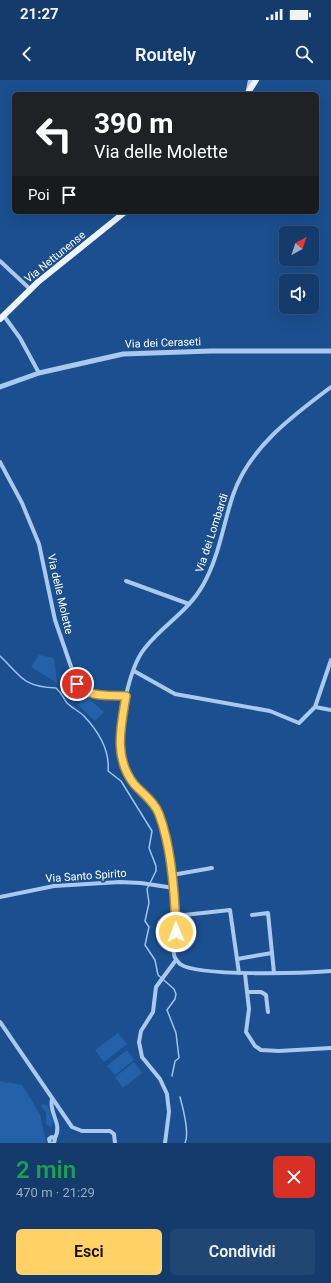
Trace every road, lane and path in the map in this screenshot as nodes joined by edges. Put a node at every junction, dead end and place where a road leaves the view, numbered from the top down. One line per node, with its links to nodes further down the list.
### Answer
1 (250, 80): 3 (street)
2 (256, 80): 4 (main road)
3 (247, 92)
4 (248, 92)
5 (123, 214): 7 (main road, Via Nettunense)
6 (0, 260): 7 (street)
7 (30, 289): 8 (main road, Via Nettunense)
8 (2, 317): 10 (street)
9 (331, 351): 10 (street, Via dei Ceraseti)
10 (39, 373): 11 (street, Via dei Ceraseti)
11 (0, 387)
12 (331, 387): 15 (street, Via dei Lombardi)
13 (0, 462): 18 (street, Via delle Molette)
14 (126, 581): 15 (street)
15 (190, 604): 17 (street, Via dei Lombardi)
16 (331, 660): 19 (street)
17 (134, 671): 18 (street, Via dei Lombardi); 19 (street)
18 (126, 696): 22 (street, Via dei Lombardi)
19 (315, 707): 20 (street)
20 (331, 710)
21 (212, 868): 22 (street)
22 (172, 875): 23 (street, Via dei Lombardi)
23 (174, 888): 24 (street, Via Santo Spirito); 26 (street, Via dei Lombardi)
24 (0, 897)
25 (252, 915): 27 (street)
26 (175, 916): 28 (street); 29 (street, Via dei Lombardi)
27 (272, 953): 28 (street); 32 (street)
28 (237, 959): 31 (street)
29 (176, 960): 31 (street); 43 (street)
30 (331, 971): 32 (street)
31 (239, 973): 33 (street)
32 (274, 973): 33 (street)
33 (245, 974): 34 (street)
34 (247, 992): 35 (street); 37 (street)
35 (268, 1012)
36 (0, 1022): 38 (street)
37 (331, 1048)
38 (52, 1099): 39 (street); 42 (street)
39 (55, 1138): 40 (street); 41 (street)
40 (50, 1143)
41 (54, 1143)
42 (115, 1143)
43 (165, 1143)

